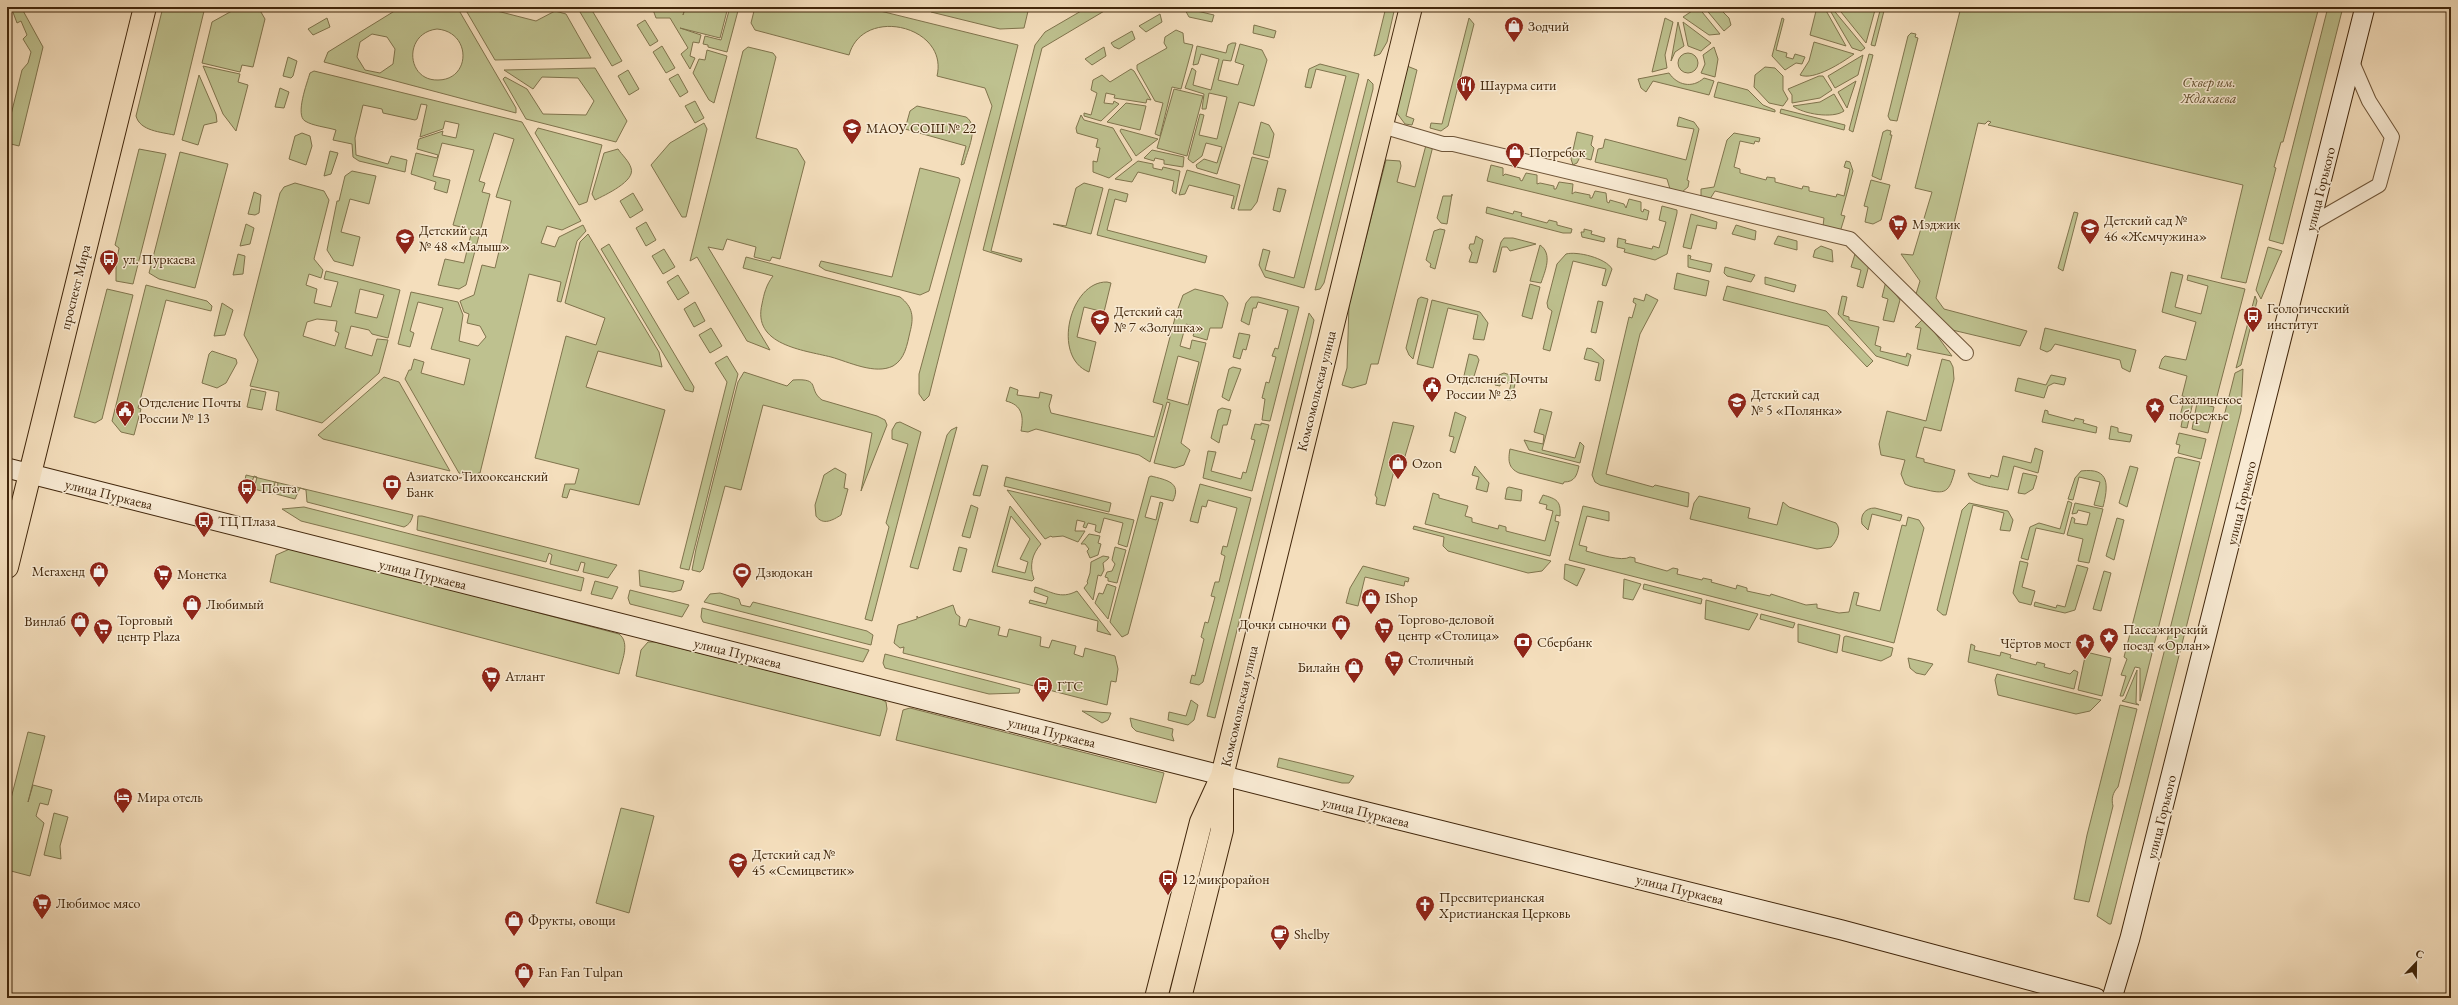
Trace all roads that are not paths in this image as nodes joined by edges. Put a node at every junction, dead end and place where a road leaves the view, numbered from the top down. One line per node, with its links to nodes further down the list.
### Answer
1 (145, 7): 9 (main road, проспект Мира)
2 (1411, 7): 5 (main road, Комсомольская улица)
3 (2365, 7): 4 (main road, улица Горького)
4 (2352, 62): 6 (main road, улица Горького); 6 (street)
5 (1382, 126): 7 (street); 11 (main road, Комсомольская улица)
6 (2311, 224): 15 (main road, улица Горького)
7 (1966, 353)
8 (7, 468): 9 (main road, улица Пуркаева)
9 (31, 474): 10 (main road, проспект Мира); 11 (main road, улица Пуркаева)
10 (7, 567)
11 (1222, 776): 12 (main road, Комсомольская улица); 13 (main road, Комсомольская улица); 14 (main road, улица Пуркаева)
12 (1156, 998)
13 (1180, 998)
14 (2096, 998)
15 (2112, 998)

